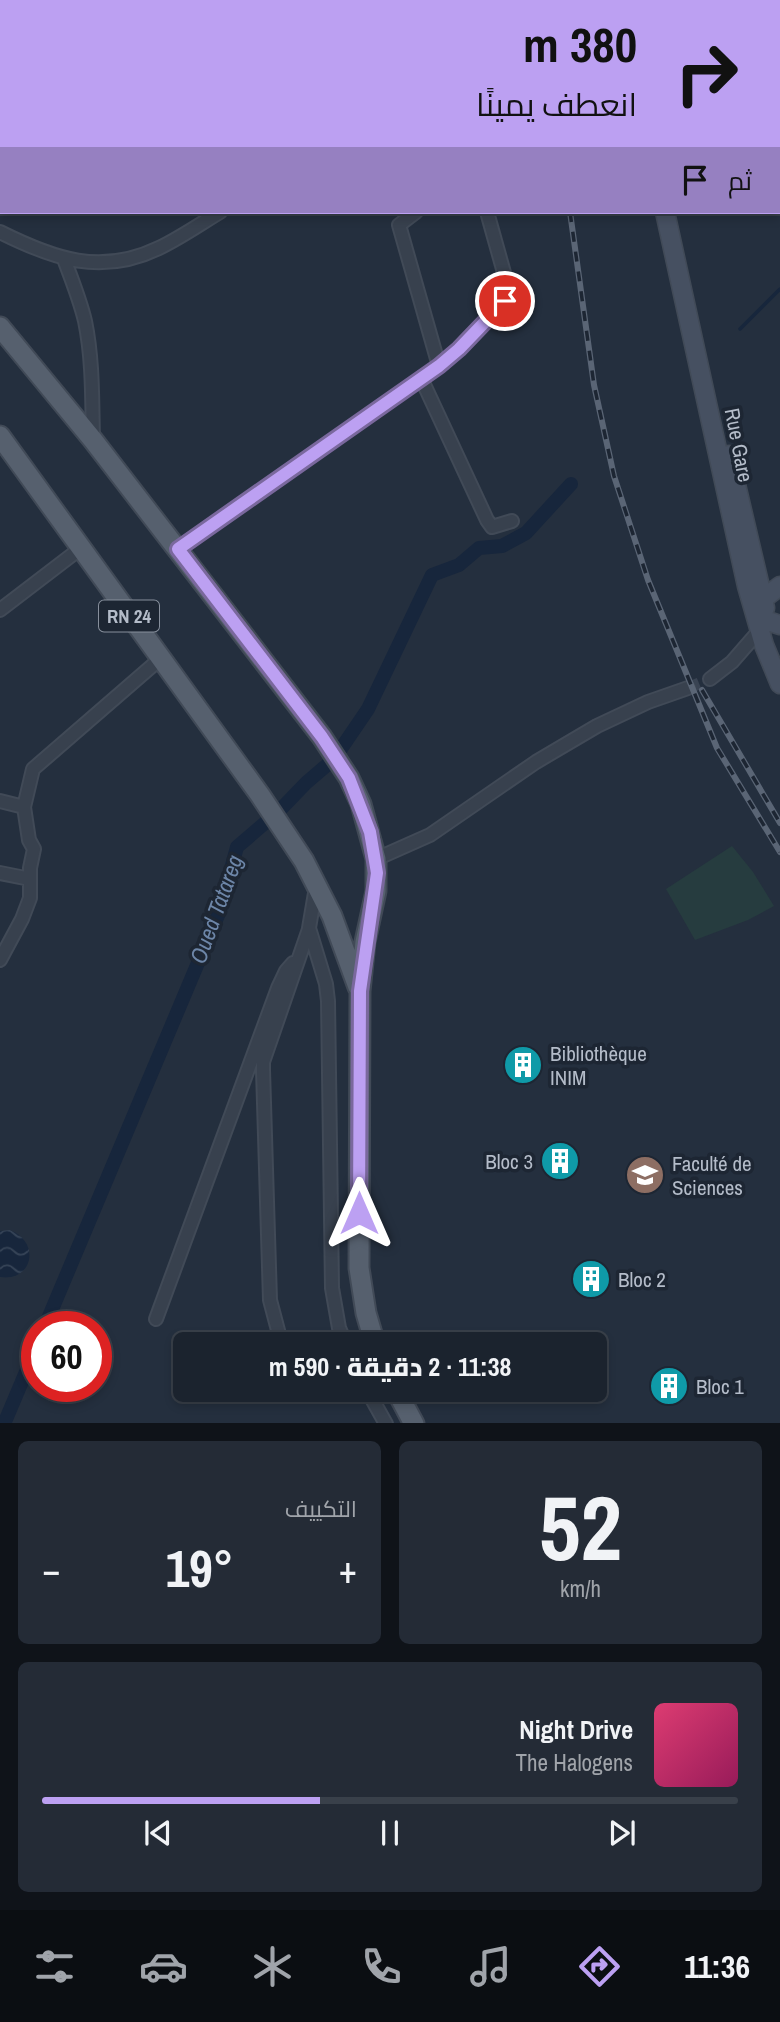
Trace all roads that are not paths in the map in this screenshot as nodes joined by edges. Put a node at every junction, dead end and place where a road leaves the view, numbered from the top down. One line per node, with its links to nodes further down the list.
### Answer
1 (216, 214): 7 (street)
2 (413, 214): 9 (street)
3 (488, 214): 9 (street)
4 (665, 214): 16 (main road, Rue Gare)
5 (675, 214): 16 (main road, Rue Gare)
6 (0, 232): 7 (street)
7 (64, 259): 12 (street)
8 (0, 327): 12 (main road, RN 24)
9 (439, 366): 10 (street)
10 (421, 378): 13 (street); 15 (street)
11 (0, 436): 14 (main road, RN 24)
12 (93, 440): 15 (main road, RN 24)
13 (512, 521)
14 (81, 548): 19 (street); 21 (main road, RN 24)
15 (178, 549): 27 (main road, RN 24)
16 (752, 583): 18 (main road, Rue Gare); 20 (main road, Rue Gare)
17 (780, 586): 18 (main road)
18 (763, 599): 20 (main road, Rue Gare)
19 (0, 610)
20 (773, 640): 22 (street); 23 (main road, Rue Gare)
21 (160, 659): 26 (street); 30 (main road, RN 24)
22 (710, 679)
23 (780, 684)
24 (688, 688): 27 (street)
25 (0, 801): 26 (street)
26 (24, 807): 29 (street)
27 (376, 859): 34 (main road, RN 24)
28 (0, 873): 29 (street)
29 (30, 879): 33 (street)
30 (317, 883): 31 (street); 34 (main road, RN 24)
31 (309, 928): 32 (street); 37 (street)
32 (300, 954): 35 (street); 36 (street)
33 (0, 960)
34 (360, 991): 38 (main road, RN 24)
35 (156, 1319)
36 (278, 1332)
37 (341, 1332)
38 (372, 1332)
39 (374, 1402): 41 (street)
40 (403, 1402): 42 (main road)
41 (386, 1423)
42 (414, 1423)

